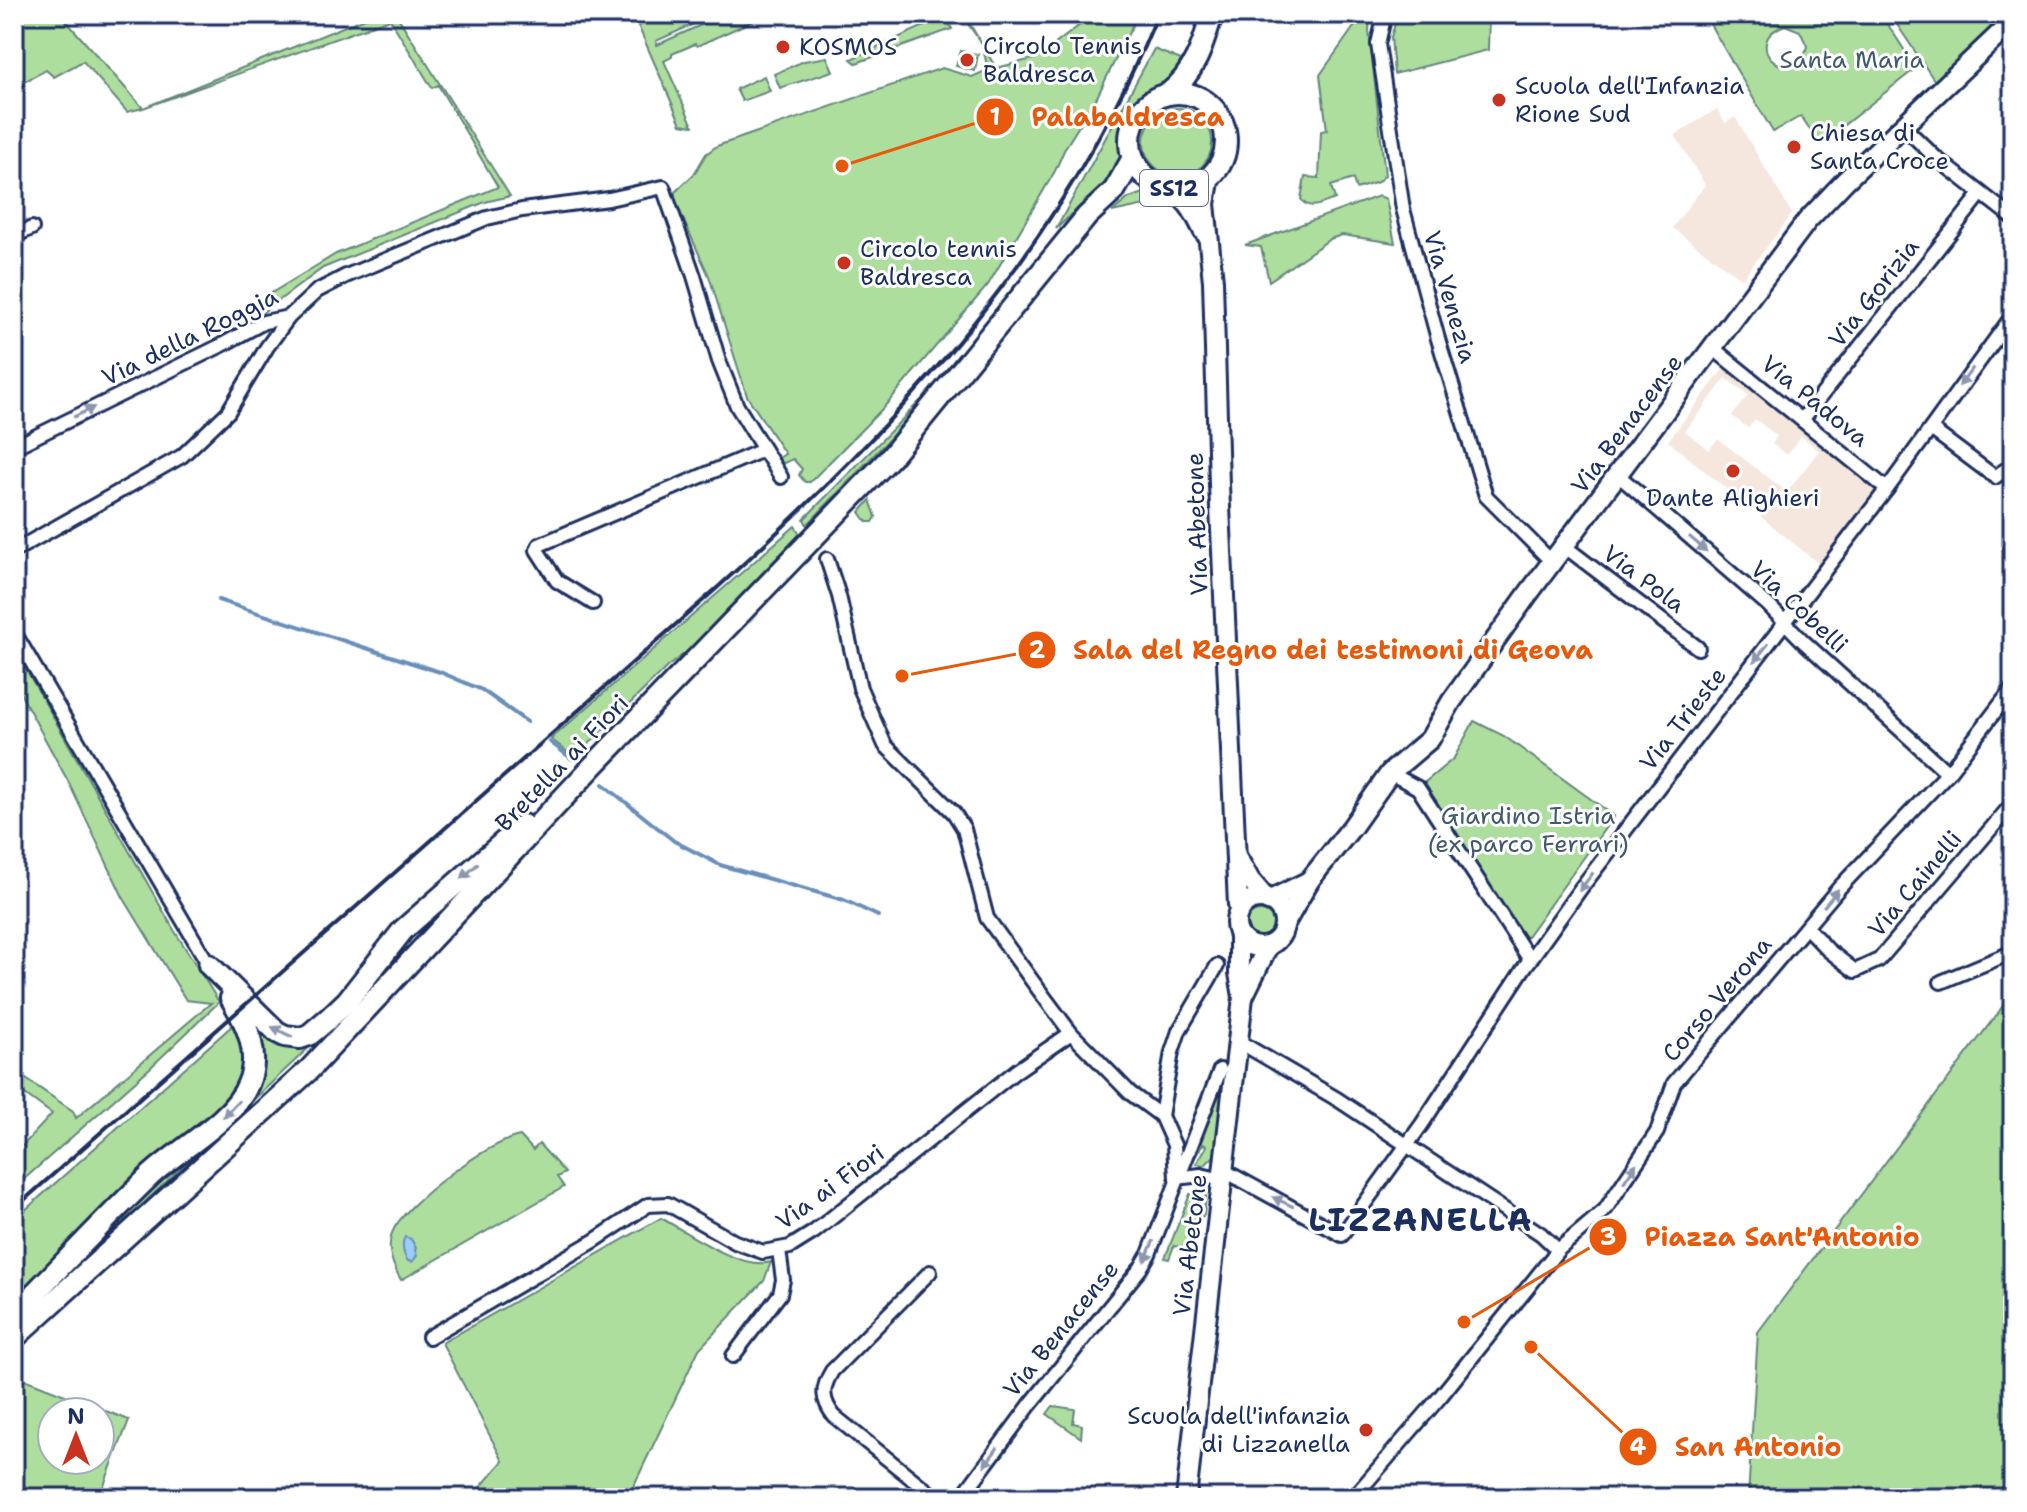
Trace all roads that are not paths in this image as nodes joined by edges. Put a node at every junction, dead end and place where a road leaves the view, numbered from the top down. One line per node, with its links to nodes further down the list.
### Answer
1 (1385, 14): 31 (street, Via Venezia)
2 (1214, 15): 4 (main road, SS12)
3 (2013, 21): 7 (main road, Via Benacense)
4 (1202, 49): 5 (main road, SS12); 6 (main road, SS12)
5 (1168, 94): 6 (main road); 8 (main road, SS12)
6 (1209, 104): 9 (main road, SS12)
7 (1903, 126): 12 (street); 19 (main road, Via Benacense)
8 (1133, 158): 10 (main road, SS12); 11 (main road, Bretella ai Fiori)
9 (1210, 176): 10 (main road, SS12); 16 (main road, SS12)
10 (1155, 182): 11 (main road, Bretella ai Fiori); 16 (main road, SS12)
11 (1114, 191): 37 (main road, Bretella ai Fiori)
12 (1981, 194): 13 (street); 20 (street, Via Gorizia)
13 (2013, 218)
14 (32, 228): 15 (street)
15 (14, 236)
16 (1207, 238): 41 (main road, Via Abetone / SS12)
17 (2013, 315): 21 (street, Via Trieste, one-way to 21)
18 (289, 317): 22 (street, Via della Roggia, one-way to 18); 23 (street, Via della Roggia); 29 (street)
19 (1714, 349): 20 (street, Via Padova); 25 (main road, Via Benacense)
20 (1802, 420): 27 (street, Via Padova)
21 (1931, 429): 24 (street); 27 (street, Via Trieste)
22 (14, 447)
23 (763, 450): 26 (street, Via della Roggia); 32 (street)
24 (2013, 471)
25 (1618, 475): 28 (main road, Via Benacense); 33 (street, Via Cobelli, one-way to 33)
26 (781, 477)
27 (1887, 489): 33 (street, Via Trieste)
28 (1564, 546): 31 (main road, Via Benacense); 35 (street, Via Pola)
29 (14, 551)
30 (827, 559): 55 (street)
31 (1552, 562): 38 (main road, Via Benacense)
32 (593, 603)
33 (1785, 623): 39 (street, Via Cobelli); 50 (street, Via Trieste, one-way to 50)
34 (14, 632): 51 (street)
35 (1698, 648)
36 (2013, 688): 39 (street, Corso Verona)
37 (593, 766): 51 (main road, one-way to 51); 67 (main road, Bretella ai Fiori)
38 (1390, 773): 42 (main road, Via Benacense); 50 (street)
39 (1948, 773): 46 (street, Corso Verona, one-way to 39)
40 (2013, 803): 46 (street, Via Cainelli)
41 (1236, 856): 43 (main road); 44 (main road, SS12)
42 (1309, 881): 43 (main road, Via Benacense); 45 (main road, Via Benacense)
43 (1268, 901): 44 (main road); 45 (main road)
44 (1240, 910): 47 (main road, SS12)
45 (1284, 925): 48 (main road, SS12)
46 (1806, 927): 63 (street, Corso Verona, one-way to 46)
47 (1239, 935): 48 (main road); 54 (main road, SS12)
48 (1268, 946): 54 (main road, SS12)
49 (2013, 952): 53 (street)
50 (1530, 960): 59 (street, Via Trieste)
51 (209, 965): 65 (main road, one-way to 65)
52 (1217, 966): 58 (street)
53 (1941, 982)
54 (1243, 997): 56 (main road, Via Abetone / SS12)
55 (1071, 1033): 58 (street); 62 (street, Via ai Fiori)
56 (1238, 1041): 59 (street); 60 (main road, Via Abetone / SS12)
57 (1220, 1070): 61 (street, Via Benacense)
58 (1161, 1116): 61 (street)
59 (1407, 1144): 60 (street, Via Trieste, one-way to 60); 63 (street)
60 (1222, 1175): 61 (street); 71 (main road, Via Abetone / SS12)
61 (1176, 1178): 70 (street, Via Benacense, one-way to 70)
62 (779, 1250): 66 (street, Via ai Fiori); 68 (street)
63 (1558, 1250): 72 (street, Corso Verona)
64 (930, 1272): 69 (street)
65 (14, 1314)
66 (429, 1337)
67 (14, 1338)
68 (733, 1356)
69 (936, 1498)
70 (961, 1498)
71 (1186, 1498)
72 (1353, 1498)

